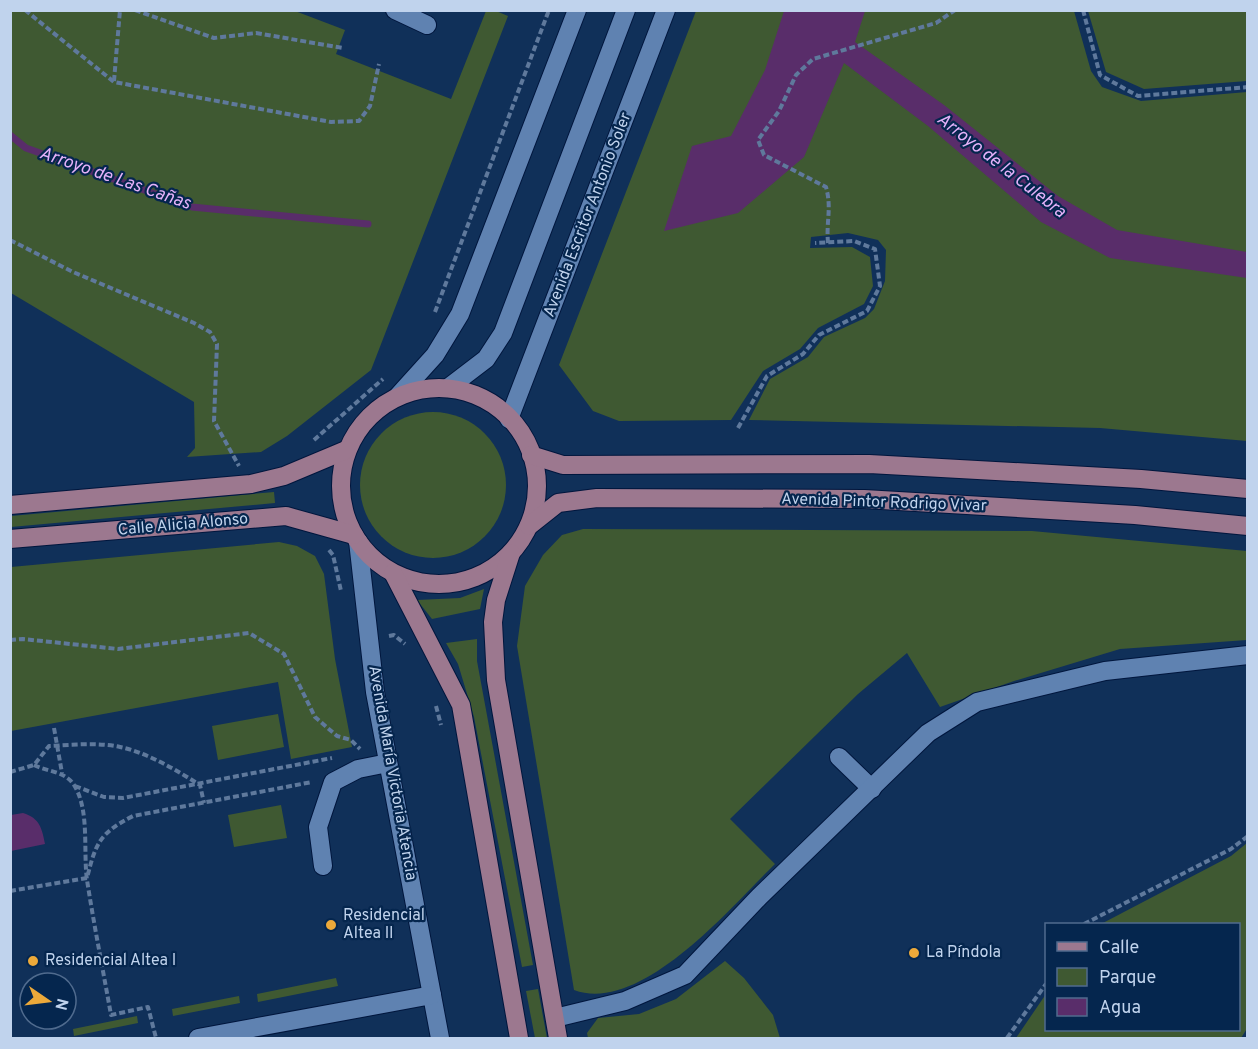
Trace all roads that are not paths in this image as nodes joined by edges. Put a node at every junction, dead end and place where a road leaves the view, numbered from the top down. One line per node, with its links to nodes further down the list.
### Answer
1 (395, 10): 5 (street)
2 (577, 10): 7 (street)
3 (626, 10): 6 (street)
4 (666, 10): 8 (street, Avenida Escritor Antonio Soler)
5 (427, 25)
6 (448, 388): 7 (main road); 8 (main road)
7 (397, 397): 9 (main road)
8 (509, 419): 10 (main road)
9 (346, 450): 12 (main road); 15 (main road)
10 (531, 455): 11 (main road); 13 (main road)
11 (1248, 489)
12 (10, 505)
13 (529, 526): 14 (main road, Avenida Pintor Rodrigo Vivar); 17 (main road)
14 (1248, 526)
15 (356, 538): 16 (main road, Calle Alicia Alonso); 18 (main road); 21 (street, Avenida María Victoria Atencia)
16 (10, 539)
17 (512, 551): 18 (main road); 25 (main road)
18 (393, 573): 28 (main road)
19 (1248, 655): 22 (street)
20 (840, 757): 22 (street)
21 (379, 765): 23 (street); 24 (street, Avenida María Victoria Atencia)
22 (872, 789): 25 (street)
23 (323, 866)
24 (432, 995): 26 (street); 27 (street, Avenida María Victoria Atencia)
25 (555, 1018): 29 (main road)
26 (198, 1038)
27 (440, 1038)
28 (519, 1038)
29 (558, 1038)

